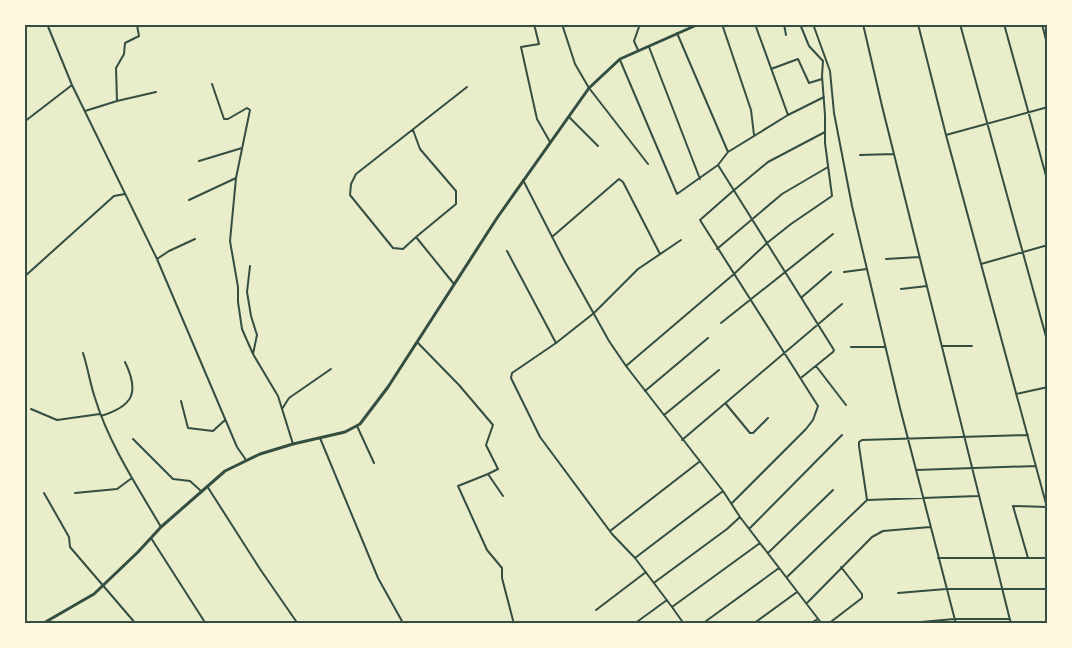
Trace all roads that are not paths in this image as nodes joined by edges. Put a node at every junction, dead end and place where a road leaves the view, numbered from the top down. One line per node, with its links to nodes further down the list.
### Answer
1 (47, 24): 26 (street)
2 (534, 24): 43 (street)
3 (562, 24): 28 (street)
4 (640, 24): 21 (street)
5 (699, 24): 17 (main road)
6 (722, 24): 41 (street)
7 (755, 24): 23 (street)
8 (784, 24): 18 (street)
9 (800, 24): 24 (street)
10 (813, 24): 77 (street)
11 (864, 24): 47 (street)
12 (918, 24): 42 (street)
13 (960, 24): 38 (street)
14 (1004, 24): 34 (street)
15 (1041, 24): 20 (street)
16 (137, 25): 31 (street)
17 (677, 33): 19 (main road); 46 (street)
18 (786, 35)
19 (648, 46): 21 (main road); 54 (street)
20 (1048, 48)
21 (638, 50): 22 (main road)
22 (620, 59): 28 (main road); 54 (street)
23 (771, 69): 24 (street); 35 (street)
24 (822, 79): 30 (street)
25 (212, 84): 45 (street)
26 (72, 85): 33 (street); 37 (street)
27 (467, 87): 39 (street)
28 (589, 88): 36 (main road); 50 (street)
29 (156, 92): 31 (street)
30 (824, 96): 35 (street); 40 (street)
31 (117, 101): 33 (street)
32 (1048, 107): 34 (street)
33 (85, 111): 58 (street)
34 (1029, 112): 38 (street); 56 (street)
35 (788, 115): 41 (street)
36 (568, 117): 43 (main road); 44 (street)
37 (24, 122)
38 (987, 124): 42 (street); 70 (street)
39 (413, 129): 62 (street); 62 (street)
40 (825, 132): 52 (street); 57 (street)
41 (754, 135): 46 (street)
42 (946, 135): 75 (street)
43 (550, 142): 55 (main road)
44 (598, 146)
45 (242, 148): 49 (street); 53 (street)
46 (728, 152): 51 (street)
47 (894, 154): 48 (street); 72 (street)
48 (860, 155)
49 (199, 161)
50 (648, 164)
51 (718, 165): 54 (street); 57 (street)
52 (828, 166): 60 (street); 66 (street)
53 (236, 178): 59 (street); 102 (street)
54 (700, 179)
55 (523, 180): 63 (street); 83 (main road)
56 (1048, 183)
57 (733, 190): 60 (street); 68 (street)
58 (125, 194): 73 (street); 82 (street)
59 (189, 200)
60 (752, 219): 66 (street); 68 (street)
61 (833, 234): 78 (street)
62 (416, 237): 83 (street)
63 (552, 237): 71 (street); 89 (street)
64 (195, 238): 73 (street)
65 (681, 240): 71 (street)
66 (767, 243): 78 (street); 81 (street)
67 (1048, 245): 70 (street)
68 (717, 249): 81 (street)
69 (507, 251): 94 (street)
70 (1022, 253): 75 (street); 95 (street)
71 (661, 254): 89 (street)
72 (920, 257): 74 (street); 84 (street)
73 (157, 259): 120 (street)
74 (886, 259)
75 (981, 264): 111 (street)
76 (250, 266): 102 (street)
77 (867, 269): 80 (street); 96 (street)
78 (785, 271): 86 (street); 87 (street)
79 (831, 272): 86 (street)
80 (844, 272)
81 (734, 274): 87 (street); 104 (street)
82 (24, 277)
83 (454, 284): 93 (main road)
84 (927, 286): 85 (street); 97 (street)
85 (901, 289)
86 (802, 297): 91 (street)
87 (750, 300): 90 (street); 100 (street)
88 (842, 304): 91 (street)
89 (594, 313): 94 (street); 104 (street)
90 (721, 323)
91 (819, 324): 100 (street); 105 (street)
92 (708, 338): 110 (street)
93 (417, 342): 121 (main road); 136 (street)
94 (556, 343): 154 (street)
95 (1048, 344)
96 (886, 346): 99 (street); 127 (street)
97 (942, 346): 98 (street); 126 (street)
98 (972, 346)
99 (851, 347)
100 (783, 352): 108 (street); 113 (street)
101 (83, 353): 117 (street)
102 (253, 354): 116 (street)
103 (125, 362): 117 (street)
104 (626, 366): 110 (street)
105 (816, 366): 108 (street); 114 (street)
106 (331, 369): 116 (street)
107 (719, 370): 118 (street)
108 (801, 378): 148 (street)
109 (1048, 387): 111 (street)
110 (645, 391): 118 (street)
111 (1016, 394): 123 (street)
112 (181, 401): 120 (street)
113 (726, 404): 119 (street); 128 (street)
114 (846, 405)
115 (31, 409): 117 (street)
116 (282, 409): 129 (street)
117 (101, 415): 137 (street)
118 (664, 415): 128 (street)
119 (768, 418)
120 (225, 420): 130 (street)
121 (357, 426): 125 (main road); 132 (street)
122 (842, 435): 153 (street)
123 (1028, 435): 126 (street); 133 (street)
124 (134, 438): 140 (street)
125 (320, 438): 129 (main road); 182 (street)
126 (965, 438): 127 (street); 134 (street)
127 (909, 439): 135 (street); 147 (street)
128 (682, 440): 131 (street)
129 (292, 444): 130 (main road)
130 (246, 460): 138 (main road)
131 (699, 462): 141 (street); 154 (street)
132 (374, 463)
133 (1036, 466): 134 (street); 149 (street)
134 (972, 468): 135 (street); 145 (street)
135 (916, 470): 146 (street)
136 (488, 474): 144 (street); 187 (street)
137 (132, 478): 143 (street); 152 (street)
138 (207, 486): 140 (main road); 186 (street)
139 (833, 490): 157 (street)
140 (201, 491): 152 (main road)
141 (723, 491): 148 (street); 158 (street)
142 (44, 493): 168 (street)
143 (75, 493)
144 (503, 496)
145 (978, 496): 146 (street); 162 (street)
146 (923, 498): 147 (street); 151 (street)
147 (867, 500): 166 (street)
148 (732, 503): 150 (street)
149 (1047, 509): 160 (street)
150 (740, 517): 153 (street); 167 (street)
151 (930, 526): 159 (street); 163 (street)
152 (161, 527): 155 (main road)
153 (750, 528): 156 (street)
154 (610, 531): 158 (street)
155 (151, 538): 168 (main road); 185 (street)
156 (760, 543): 157 (street); 176 (street)
157 (768, 553): 164 (street)
158 (635, 558): 165 (street)
159 (938, 558): 162 (street); 169 (street)
160 (1028, 558): 161 (street); 162 (street)
161 (1048, 558)
162 (996, 559): 170 (street)
163 (841, 567): 175 (street); 194 (street)
164 (779, 568): 166 (street); 190 (street)
165 (646, 572): 167 (street); 177 (street)
166 (787, 577): 172 (street)
167 (654, 582): 174 (street)
168 (102, 586): 181 (main road); 184 (street)
169 (946, 589): 170 (street); 173 (street); 179 (street)
170 (1002, 589): 171 (street); 180 (street)
171 (1048, 589)
172 (798, 591): 175 (street); 191 (street)
173 (898, 593)
174 (667, 600): 176 (street); 188 (street)
175 (807, 603): 178 (street)
176 (672, 607): 189 (street)
177 (596, 610)
178 (818, 619): 192 (street); 193 (street)
179 (954, 619): 180 (street); 195 (street); 196 (street)
180 (1009, 619): 197 (street)
181 (49, 623): 183 (main road)
182 (403, 623)
183 (42, 624)
184 (136, 624)
185 (206, 624)
186 (298, 624)
187 (514, 624)
188 (634, 624)
189 (684, 624)
190 (702, 624)
191 (753, 624)
192 (809, 624)
193 (822, 624)
194 (828, 624)
195 (899, 624)
196 (956, 624)
197 (1011, 624)

